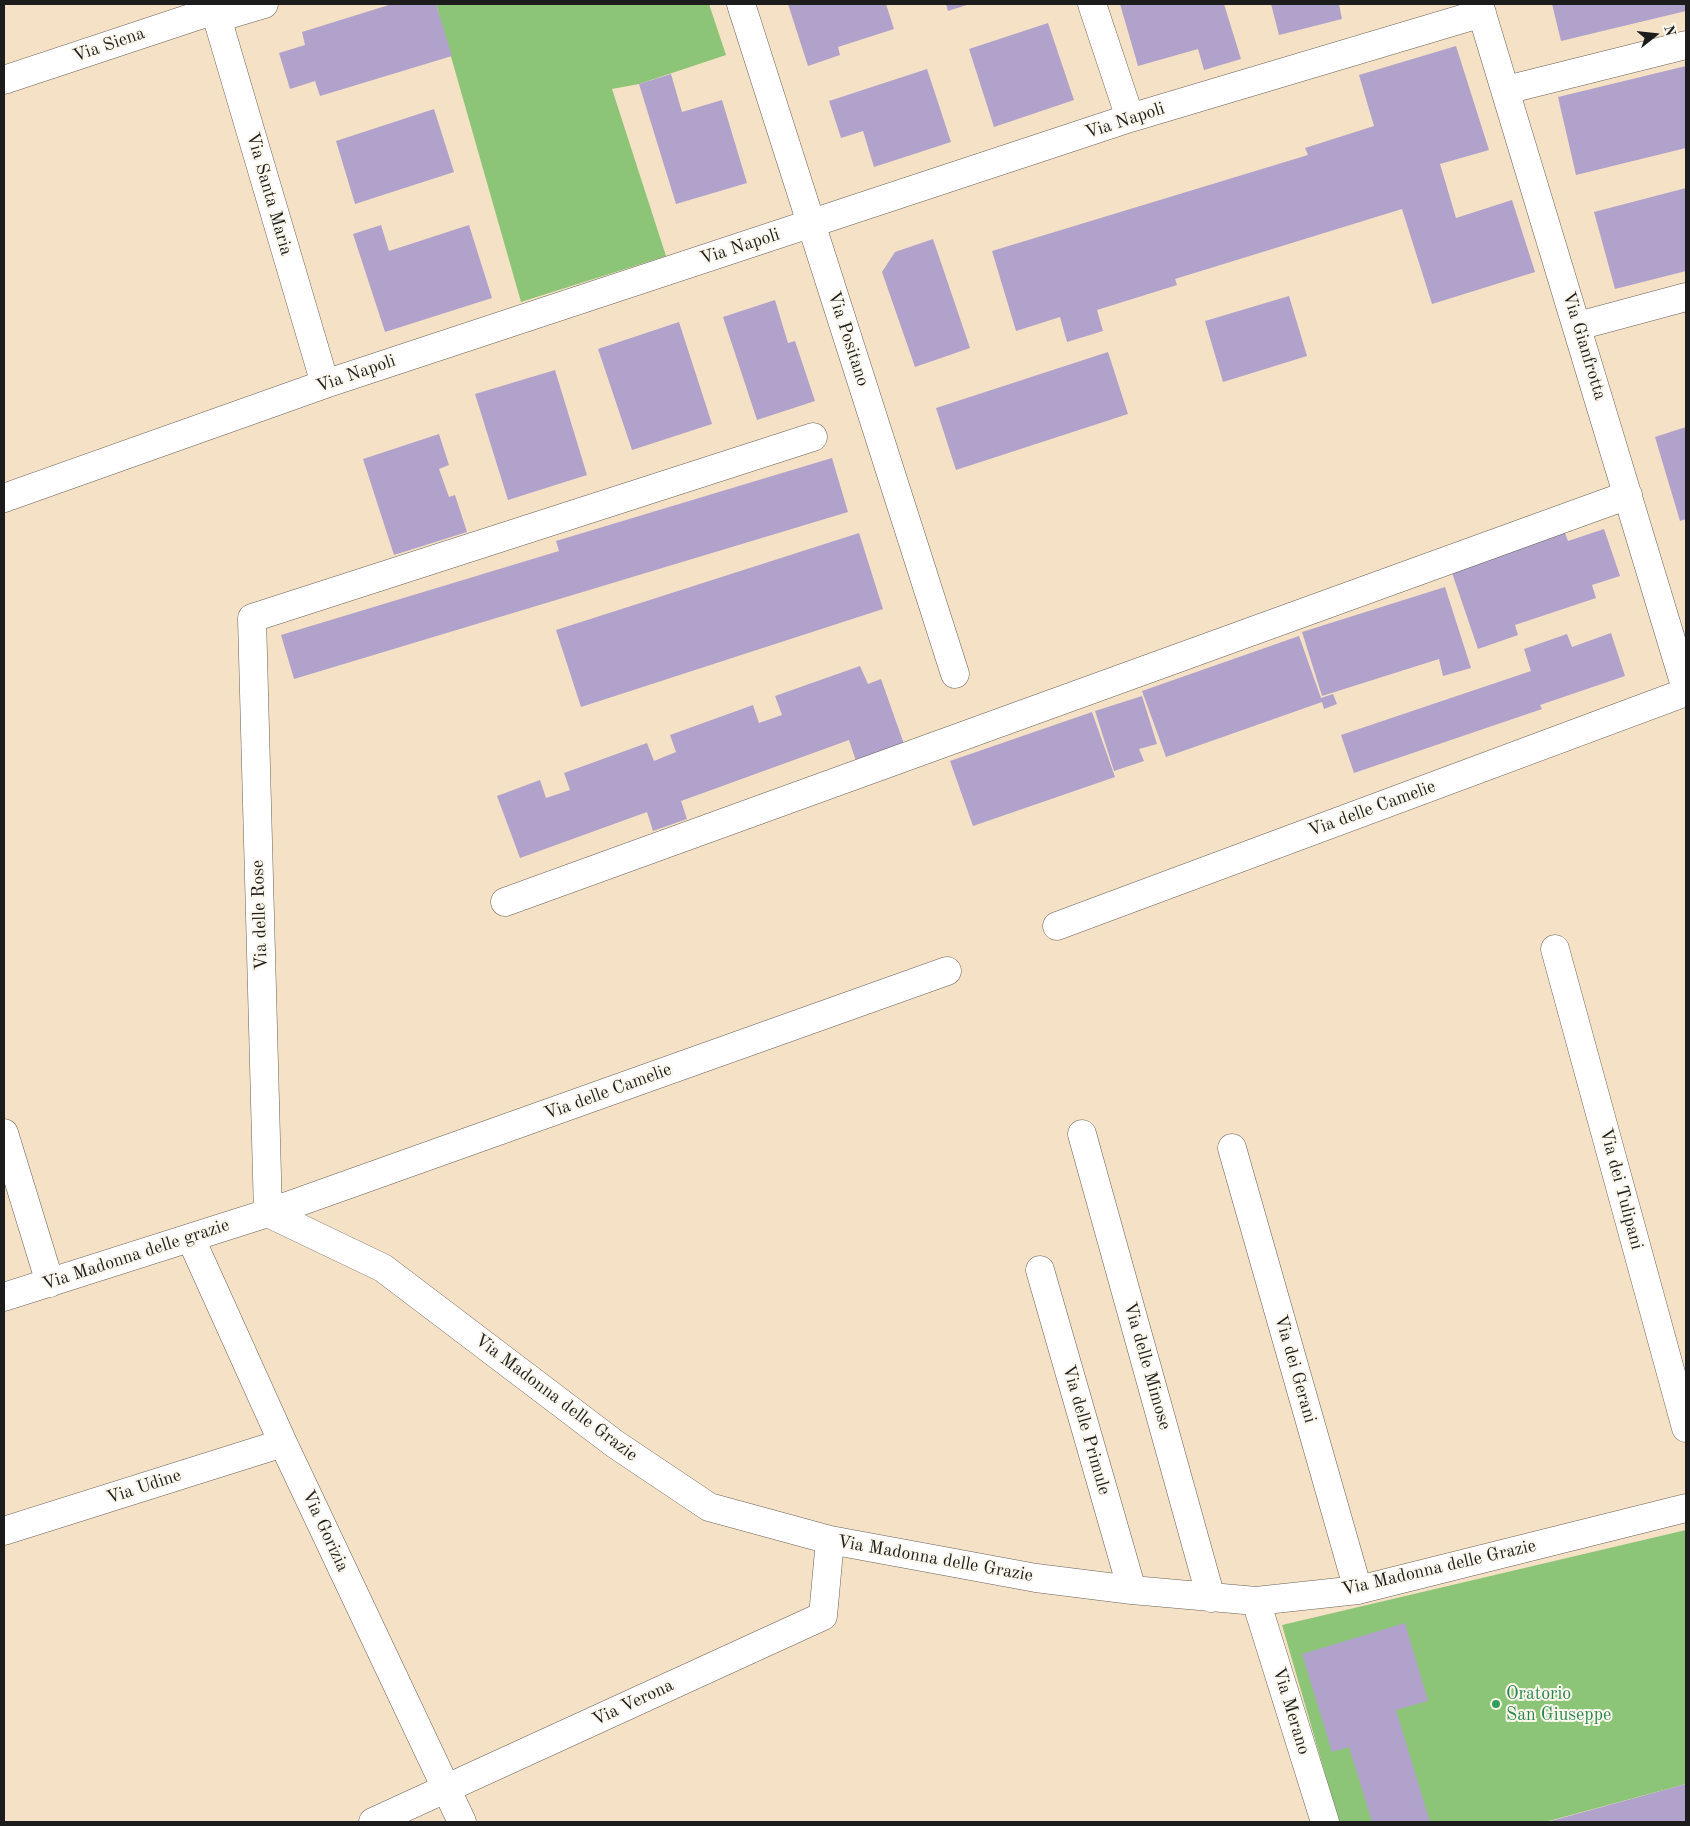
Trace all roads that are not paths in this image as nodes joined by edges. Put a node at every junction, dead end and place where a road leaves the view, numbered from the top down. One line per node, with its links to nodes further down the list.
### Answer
1 (264, 4): 5 (street, Via Siena)
2 (741, 4): 10 (street, Via Positano)
3 (1092, 4): 9 (street)
4 (1480, 8): 8 (street, Via Gianfrotta); 9 (street, Via Napoli)
5 (215, 10): 7 (street, Via Siena); 13 (street, Via Santa Maria)
6 (1686, 45): 8 (street)
7 (4, 80)
8 (1506, 90): 12 (street, Via Gianfrotta)
9 (1130, 118): 10 (street, Via Napoli)
10 (811, 223): 13 (street, Via Napoli); 17 (street, Via Positano)
11 (1686, 298): 12 (street)
12 (1578, 326): 15 (street, Via Gianfrotta)
13 (325, 384): 16 (street, Via Napoli)
14 (813, 437): 26 (street, Via delle Rose)
15 (1628, 496): 18 (street, Via Gianfrotta); 19 (street)
16 (4, 498)
17 (955, 674)
18 (1686, 690): 20 (street, Via delle Camelie)
19 (505, 902)
20 (1057, 926)
21 (1555, 949): 31 (street, Via dei Tulipani)
22 (947, 971): 26 (street, Via delle Camelie)
23 (4, 1133): 29 (street)
24 (1082, 1134): 38 (street, Via delle Mimose)
25 (1232, 1148): 37 (street, Via dei Gerani)
26 (268, 1213): 27 (street, Via Madonna delle grazie); 35 (street, Via Madonna delle Grazie)
27 (191, 1239): 29 (street, Via Madonna delle grazie); 32 (street, Via Gorizia)
28 (1040, 1270): 36 (street, Via delle Primule)
29 (50, 1283): 30 (street, Via Madonna delle grazie)
30 (4, 1297)
31 (1686, 1428)
32 (283, 1443): 34 (street, Via Udine); 40 (street, Via Gorizia)
33 (1686, 1508): 37 (street, Via Madonna delle Grazie)
34 (4, 1531)
35 (830, 1540): 36 (street, Via Madonna delle Grazie); 40 (street, Via Verona)
36 (1132, 1590): 38 (street, Via Madonna delle Grazie)
37 (1358, 1590): 39 (street, Via Madonna delle Grazie)
38 (1212, 1598): 39 (street, Via Madonna delle Grazie)
39 (1256, 1601): 43 (street, Via Merano)
40 (446, 1789): 41 (street, Via Verona); 42 (street, Via Gorizia)
41 (373, 1822)
42 (462, 1822)
43 (1325, 1822)

